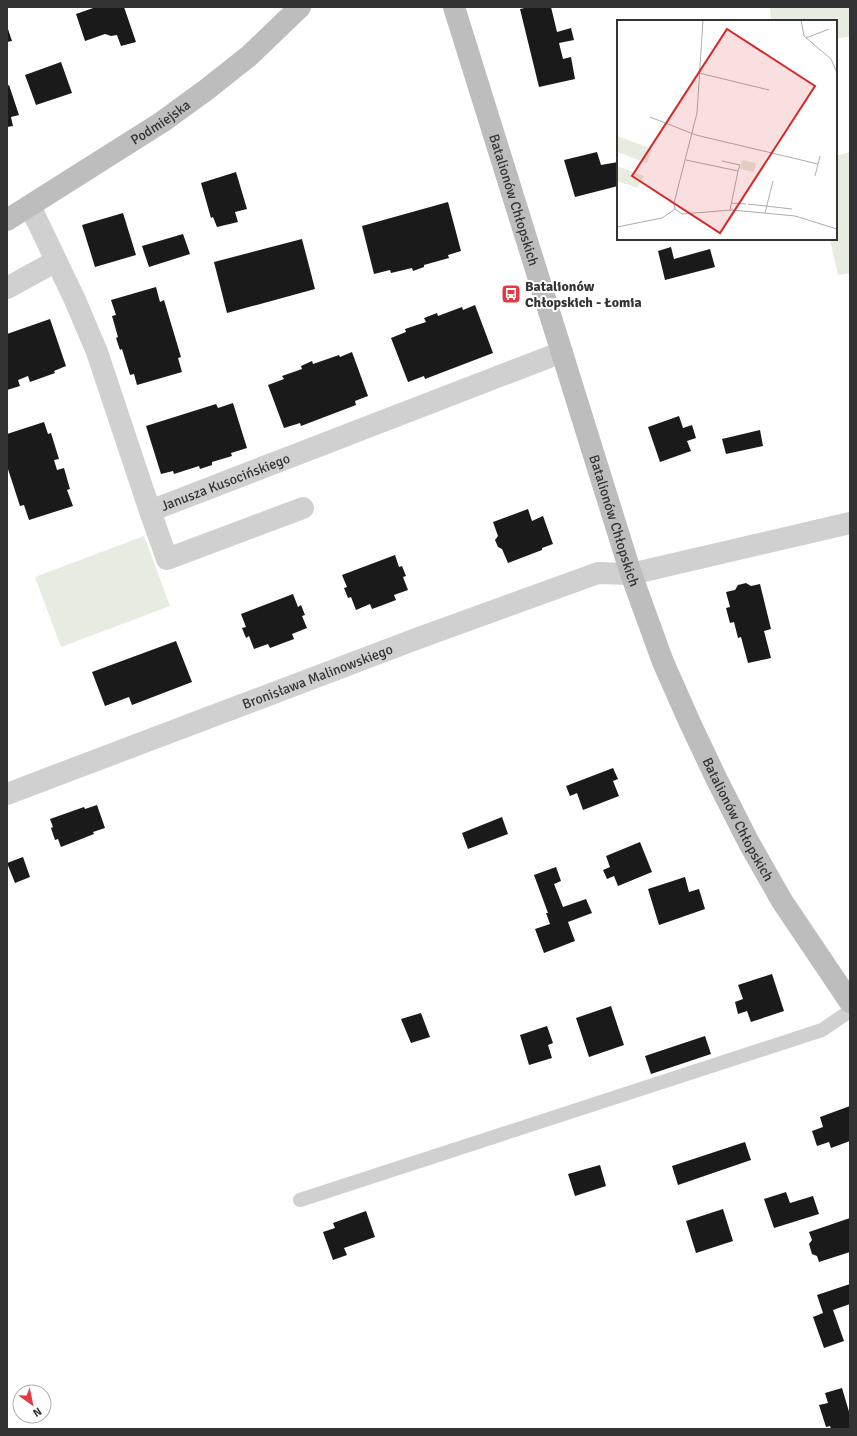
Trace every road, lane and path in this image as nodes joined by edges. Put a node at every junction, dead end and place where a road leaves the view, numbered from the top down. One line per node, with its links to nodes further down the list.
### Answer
1 (300, 7): 3 (street, Podmiejska)
2 (454, 7): 7 (street, Batalionów Chłopskich)
3 (30, 206): 4 (street, Podmiejska); 5 (street, Janusza Kusocińskiego)
4 (7, 220)
5 (56, 261): 6 (street); 9 (street, Janusza Kusocińskiego)
6 (7, 288)
7 (562, 352): 9 (street, Janusza Kusocińskiego); 11 (street, Batalionów Chłopskich)
8 (303, 508): 9 (street)
9 (150, 511)
10 (850, 523): 11 (street, Bronisława Malinowskiego)
11 (631, 574): 12 (street, Bronisława Malinowskiego); 13 (street, Batalionów Chłopskich)
12 (7, 794)
13 (850, 1002)
14 (850, 1010): 15 (lane)
15 (300, 1200)

